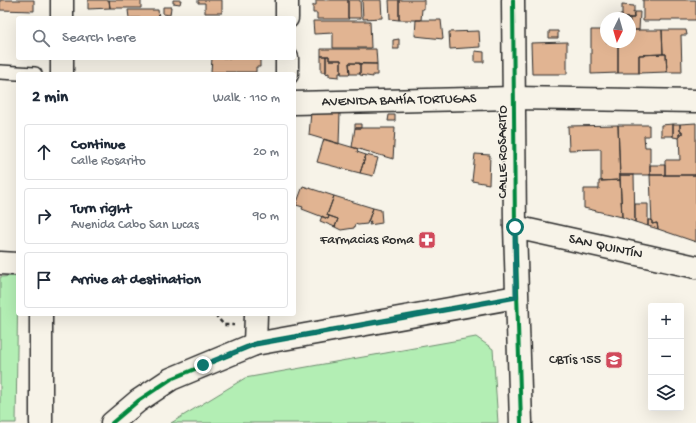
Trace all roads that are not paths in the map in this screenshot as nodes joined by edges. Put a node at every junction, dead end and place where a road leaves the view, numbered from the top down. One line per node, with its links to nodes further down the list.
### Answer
1 (62, 0): 4 (street)
2 (287, 0): 5 (street)
3 (513, 0): 12 (street, CALLE ROSARITO)
4 (62, 16)
5 (287, 16)
6 (62, 60): 9 (street)
7 (287, 60): 10 (street)
8 (0, 72): 11 (lane)
9 (62, 72)
10 (287, 72)
11 (16, 73)
12 (514, 98): 13 (street, AVENIDA BAHÍA TORTUGAS); 14 (street, AVENIDA BAHÍA TORTUGAS); 15 (street, CALLE ROSARITO)
13 (696, 101)
14 (296, 103)
15 (515, 227): 18 (street, SAN QUINTÍN); 19 (street, CALLE ROSARITO)
16 (0, 263): 17 (street)
17 (16, 264)
18 (696, 267)
19 (516, 297): 22 (street); 25 (street, CALLE ROSARITO)
20 (41, 316): 23 (street)
21 (256, 316): 22 (street)
22 (255, 344): 24 (street)
23 (41, 423)
24 (112, 423)
25 (521, 423)

